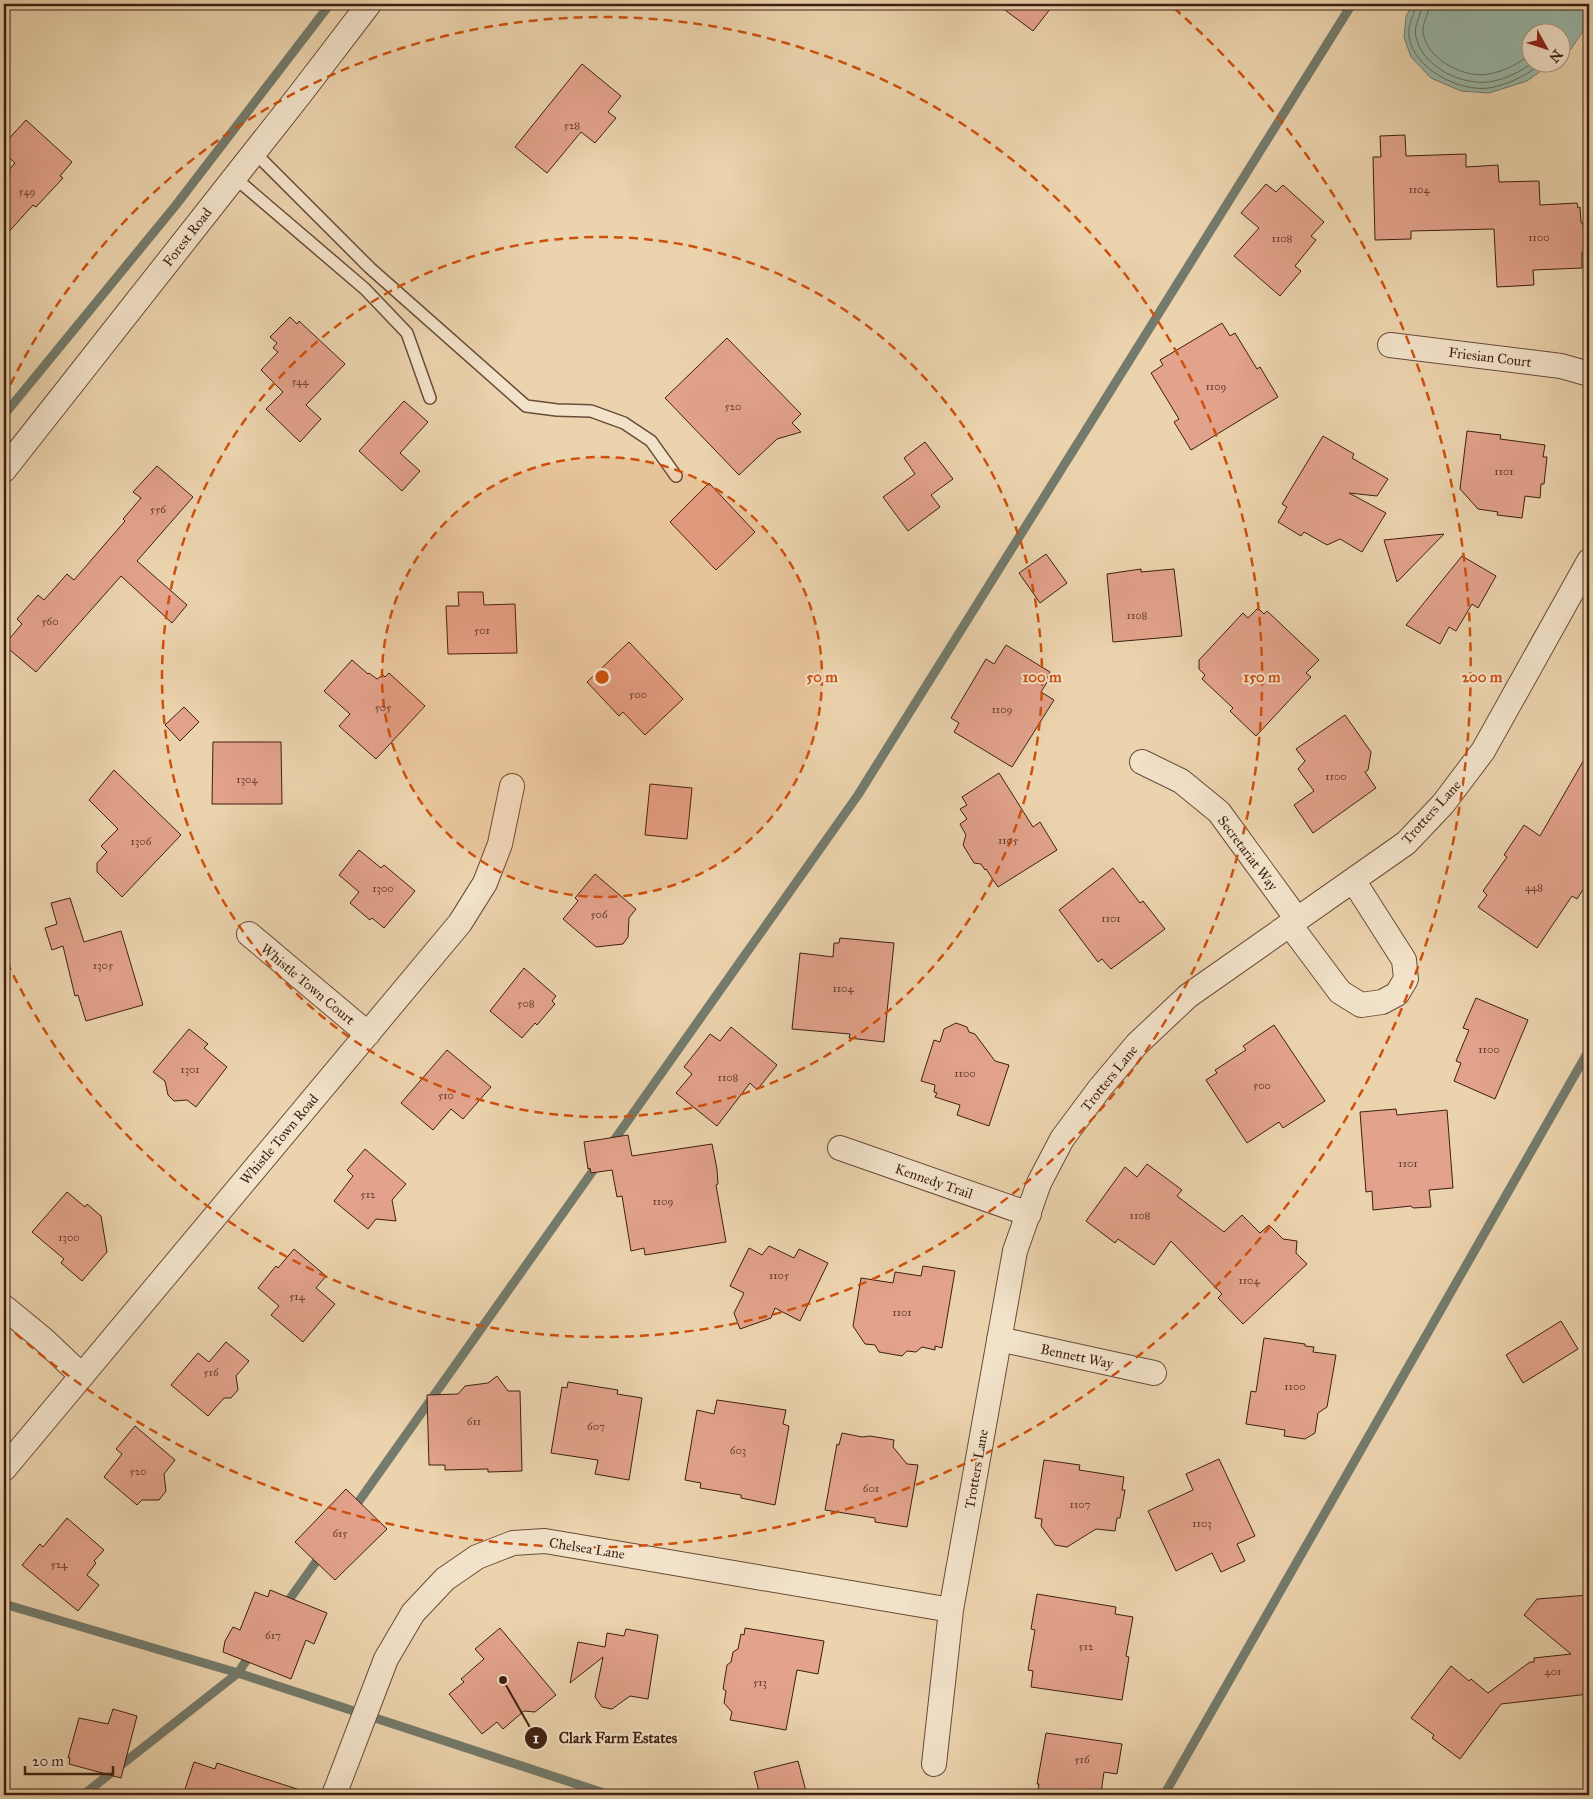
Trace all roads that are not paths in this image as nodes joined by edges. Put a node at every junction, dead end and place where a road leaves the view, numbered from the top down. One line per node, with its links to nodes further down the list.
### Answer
1 (369, 4): 2 (street, Forest Road)
2 (254, 152): 3 (street, Forest Road); 8 (lane)
3 (234, 177): 6 (lane); 7 (street, Forest Road)
4 (1390, 345): 5 (street, Friesian Court)
5 (1589, 374)
6 (430, 398)
7 (4, 470)
8 (676, 476)
9 (1589, 561): 12 (street, Trotters Lane)
10 (1142, 762): 13 (street, Secretariat Way)
11 (512, 786): 15 (street, Whistle Town Road)
12 (1353, 880): 13 (street, Trotters Lane); 13 (street, Secretariat Way)
13 (1294, 922): 17 (street, Trotters Lane)
14 (249, 934): 15 (street, Whistle Town Court)
15 (368, 1034): 21 (street, Whistle Town Road)
16 (840, 1148): 17 (street, Kennedy Trail)
17 (1028, 1214): 19 (street, Trotters Lane)
18 (4, 1307): 21 (street)
19 (999, 1339): 20 (street, Bennett Way); 23 (street, Trotters Lane)
20 (1154, 1373)
21 (82, 1376): 22 (street, Whistle Town Road)
22 (4, 1469)
23 (951, 1610): 24 (street, Trotters Lane); 25 (street, Chelsea Lane)
24 (934, 1764)
25 (334, 1795)

